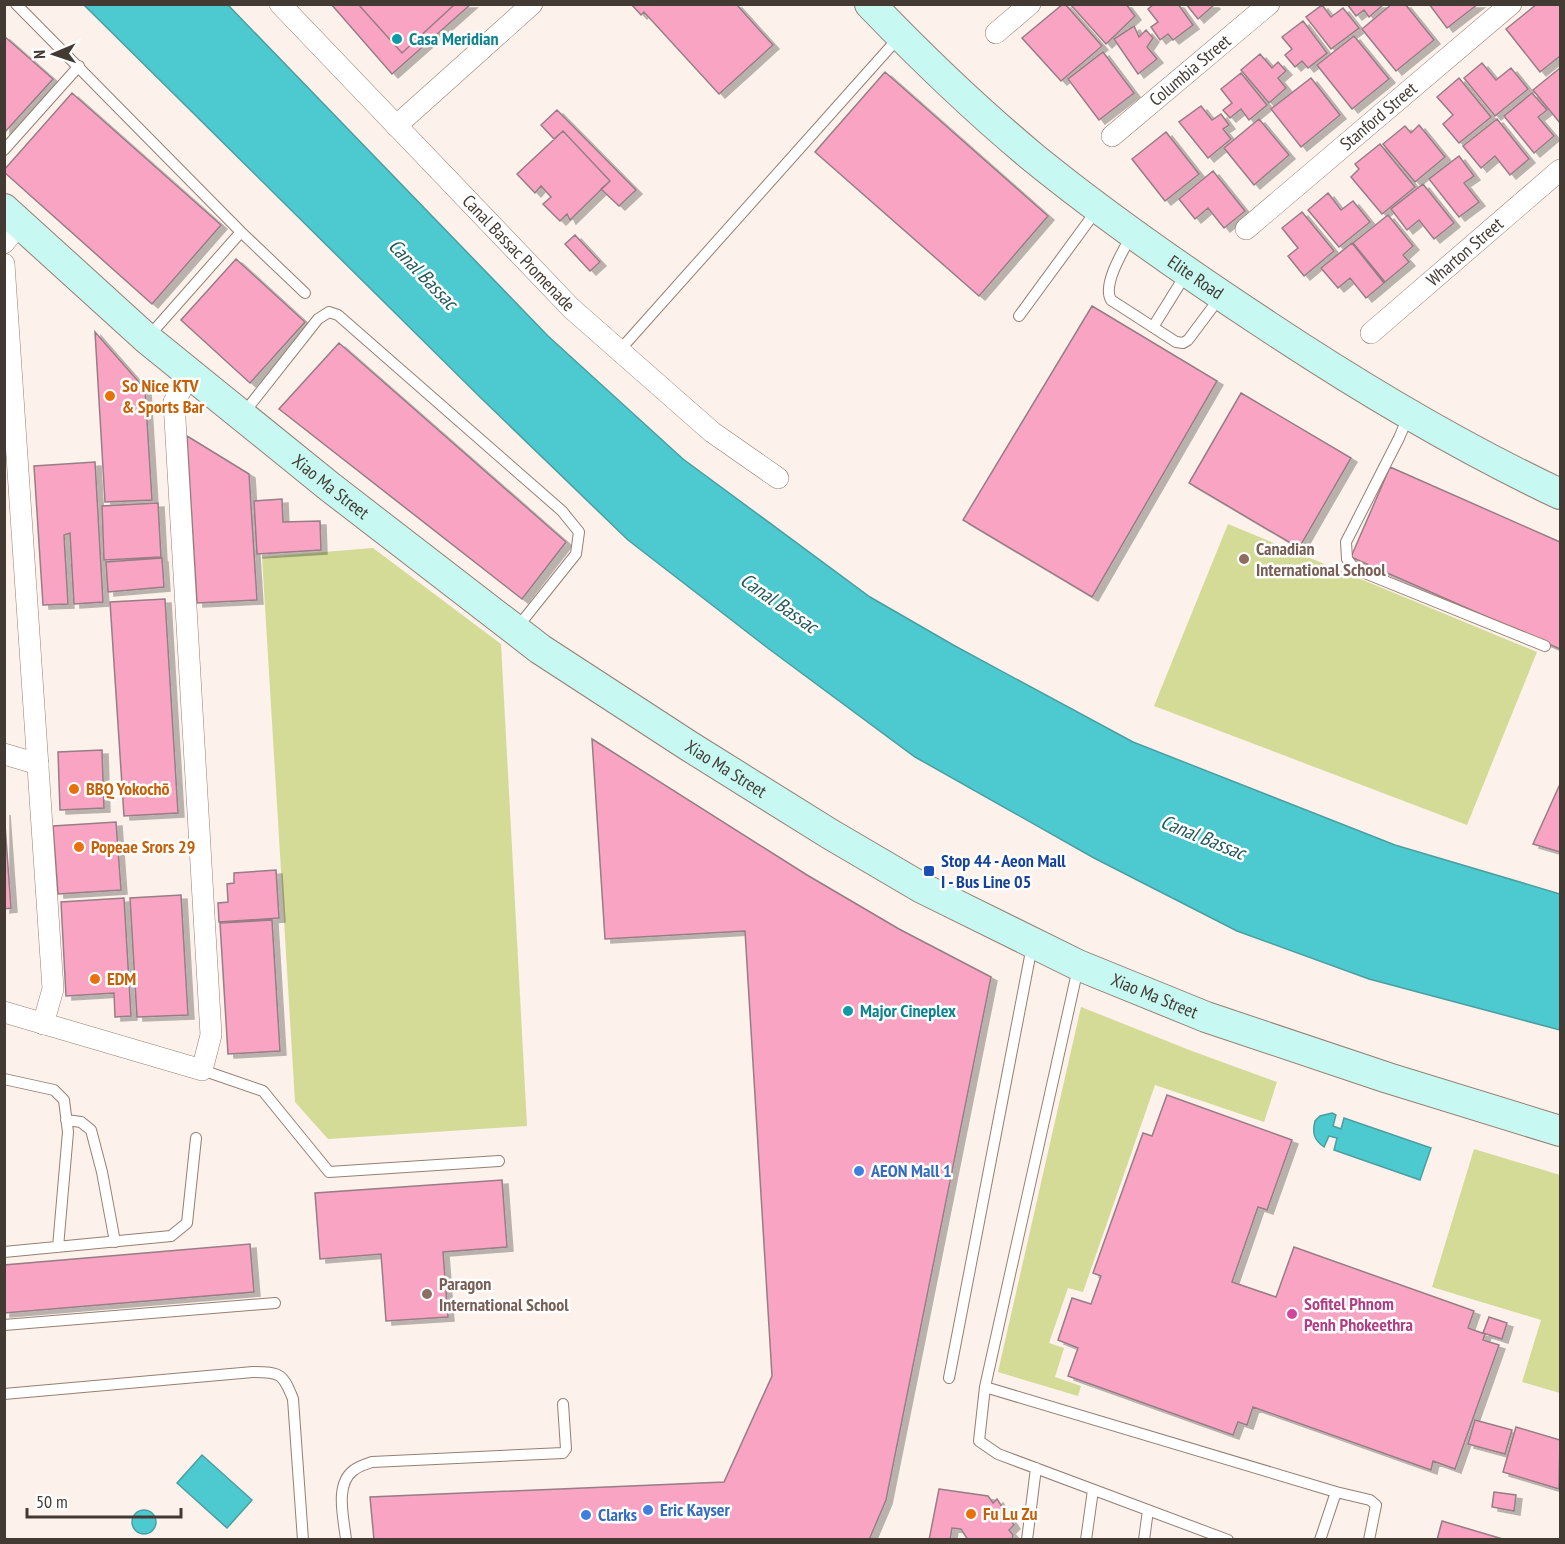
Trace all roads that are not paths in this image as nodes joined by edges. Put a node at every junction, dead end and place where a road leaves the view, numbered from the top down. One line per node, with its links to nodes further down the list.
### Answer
1 (16, 4): 10 (lane)
2 (280, 4): 11 (street, Canal Bassac Promenade)
3 (532, 4): 11 (street)
4 (870, 4): 9 (street, Elite Road)
5 (1030, 4): 8 (street)
6 (1269, 4): 12 (street, Columbia Street)
7 (1510, 4): 17 (street, Stanford Street)
8 (996, 33)
9 (900, 35): 15 (street, Elite Road); 28 (lane)
10 (79, 66): 13 (lane); 18 (lane)
11 (396, 126): 28 (street, Canal Bassac Promenade)
12 (1112, 136)
13 (4, 150)
14 (1560, 170): 26 (street, Wharton Street)
15 (1098, 208): 19 (street, Elite Road); 24 (lane)
16 (10, 225): 27 (street, Xiao Ma Street)
17 (1246, 229)
18 (241, 232): 22 (lane); 27 (lane)
19 (1132, 233): 21 (street, Elite Road); 25 (lane)
20 (4, 264): 37 (street)
21 (1187, 272): 23 (street, Elite Road); 25 (lane)
22 (305, 293)
23 (1221, 296): 25 (lane); 31 (street, Elite Road)
24 (1019, 316)
25 (1153, 327)
26 (1371, 333)
27 (146, 339): 29 (street, Xiao Ma Street)
28 (619, 351): 32 (street, Canal Bassac Promenade)
29 (190, 374): 30 (street, Xiao Ma Street); 42 (street)
30 (242, 415): 34 (street, Xiao Ma Street); 34 (lane)
31 (1408, 415): 33 (street, Elite Road); 35 (lane)
32 (778, 478)
33 (1560, 494)
34 (516, 630): 38 (street, Xiao Ma Street)
35 (1545, 646)
36 (4, 754): 37 (street)
37 (38, 765): 41 (street)
38 (1032, 944): 39 (street, Xiao Ma Street); 53 (lane)
39 (1078, 965): 45 (street, Xiao Ma Street); 54 (lane)
40 (4, 1012): 41 (street)
41 (43, 1024): 42 (street)
42 (202, 1070): 47 (lane)
43 (4, 1079): 44 (lane)
44 (66, 1120): 48 (lane); 49 (lane)
45 (1560, 1131)
46 (196, 1138): 48 (lane)
47 (499, 1161)
48 (115, 1242): 49 (lane)
49 (58, 1247): 50 (lane)
50 (4, 1252)
51 (275, 1303): 52 (lane)
52 (4, 1325)
53 (949, 1378)
54 (985, 1387): 57 (lane); 59 (lane)
55 (4, 1394): 61 (lane)
56 (563, 1404): 62 (lane)
57 (1036, 1468): 58 (lane); 63 (lane)
58 (1093, 1490): 60 (lane); 64 (lane)
59 (1336, 1492): 67 (lane); 68 (lane)
60 (1148, 1510): 65 (lane); 66 (lane)
61 (303, 1539)
62 (346, 1539)
63 (1028, 1539)
64 (1086, 1539)
65 (1144, 1539)
66 (1228, 1539)
67 (1320, 1539)
68 (1369, 1539)

